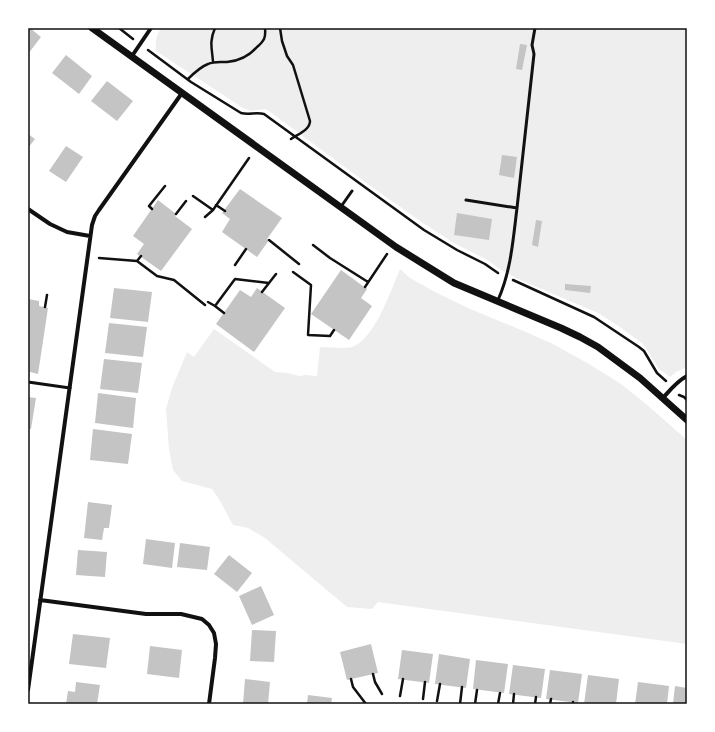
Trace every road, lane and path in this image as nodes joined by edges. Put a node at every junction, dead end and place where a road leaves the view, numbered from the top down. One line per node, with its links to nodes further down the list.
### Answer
1 (92, 28): 9 (street)
2 (119, 28): 8 (path)
3 (151, 28): 9 (street)
4 (214, 28): 11 (path)
5 (265, 28): 11 (path)
6 (280, 28): 14 (path)
7 (535, 28): 25 (lane)
8 (127, 34)
9 (132, 56): 13 (street)
10 (155, 56): 12 (path)
11 (213, 62): 12 (path)
12 (188, 79): 14 (path)
13 (182, 93): 24 (street); 31 (street)
14 (295, 136): 15 (path); 42 (path)
15 (291, 139)
16 (249, 158): 22 (path)
17 (165, 186): 23 (path)
18 (352, 191): 24 (lane)
19 (193, 196): 27 (path)
20 (466, 200): 25 (lane)
21 (186, 201): 29 (path)
22 (216, 205): 27 (path); 28 (path)
23 (152, 208)
24 (340, 208): 34 (street)
25 (517, 208): 51 (lane)
26 (28, 209): 31 (street)
27 (213, 210): 30 (path)
28 (224, 211)
29 (176, 214)
30 (205, 217)
31 (90, 236): 60 (street)
32 (269, 240): 40 (path)
33 (313, 245): 44 (path)
34 (393, 245): 44 (path); 51 (street)
35 (246, 249): 39 (path)
36 (141, 256): 38 (path)
37 (99, 258): 38 (path)
38 (137, 261): 52 (path)
39 (235, 264)
40 (299, 264)
41 (293, 272): 56 (path)
42 (496, 272)
43 (276, 274): 46 (path)
44 (368, 282): 47 (path)
45 (516, 282): 58 (path)
46 (269, 283): 48 (path); 53 (path)
47 (365, 287)
48 (262, 292)
49 (47, 295): 54 (path)
50 (208, 302): 53 (path)
51 (497, 302): 62 (street)
52 (206, 305)
53 (215, 306): 55 (path)
54 (45, 307)
55 (224, 313)
56 (334, 330)
57 (687, 376): 62 (street)
58 (666, 380)
59 (28, 382): 60 (lane)
60 (70, 388): 65 (street)
61 (679, 396): 63 (path)
62 (663, 398): 64 (street)
63 (687, 400)
64 (687, 420)
65 (40, 600): 72 (street); 82 (street)
66 (373, 674): 75 (path)
67 (351, 679): 83 (path)
68 (403, 679): 77 (path)
69 (425, 682): 79 (path)
70 (440, 684): 81 (path)
71 (462, 687): 84 (path)
72 (28, 690)
73 (477, 690): 85 (path)
74 (500, 693): 86 (path)
75 (382, 694)
76 (514, 694): 87 (path)
77 (400, 696)
78 (536, 697): 88 (path)
79 (423, 700)
80 (551, 700): 89 (path)
81 (438, 702)
82 (209, 704)
83 (366, 704)
84 (460, 704)
85 (475, 704)
86 (498, 704)
87 (513, 704)
88 (536, 704)
89 (550, 704)

